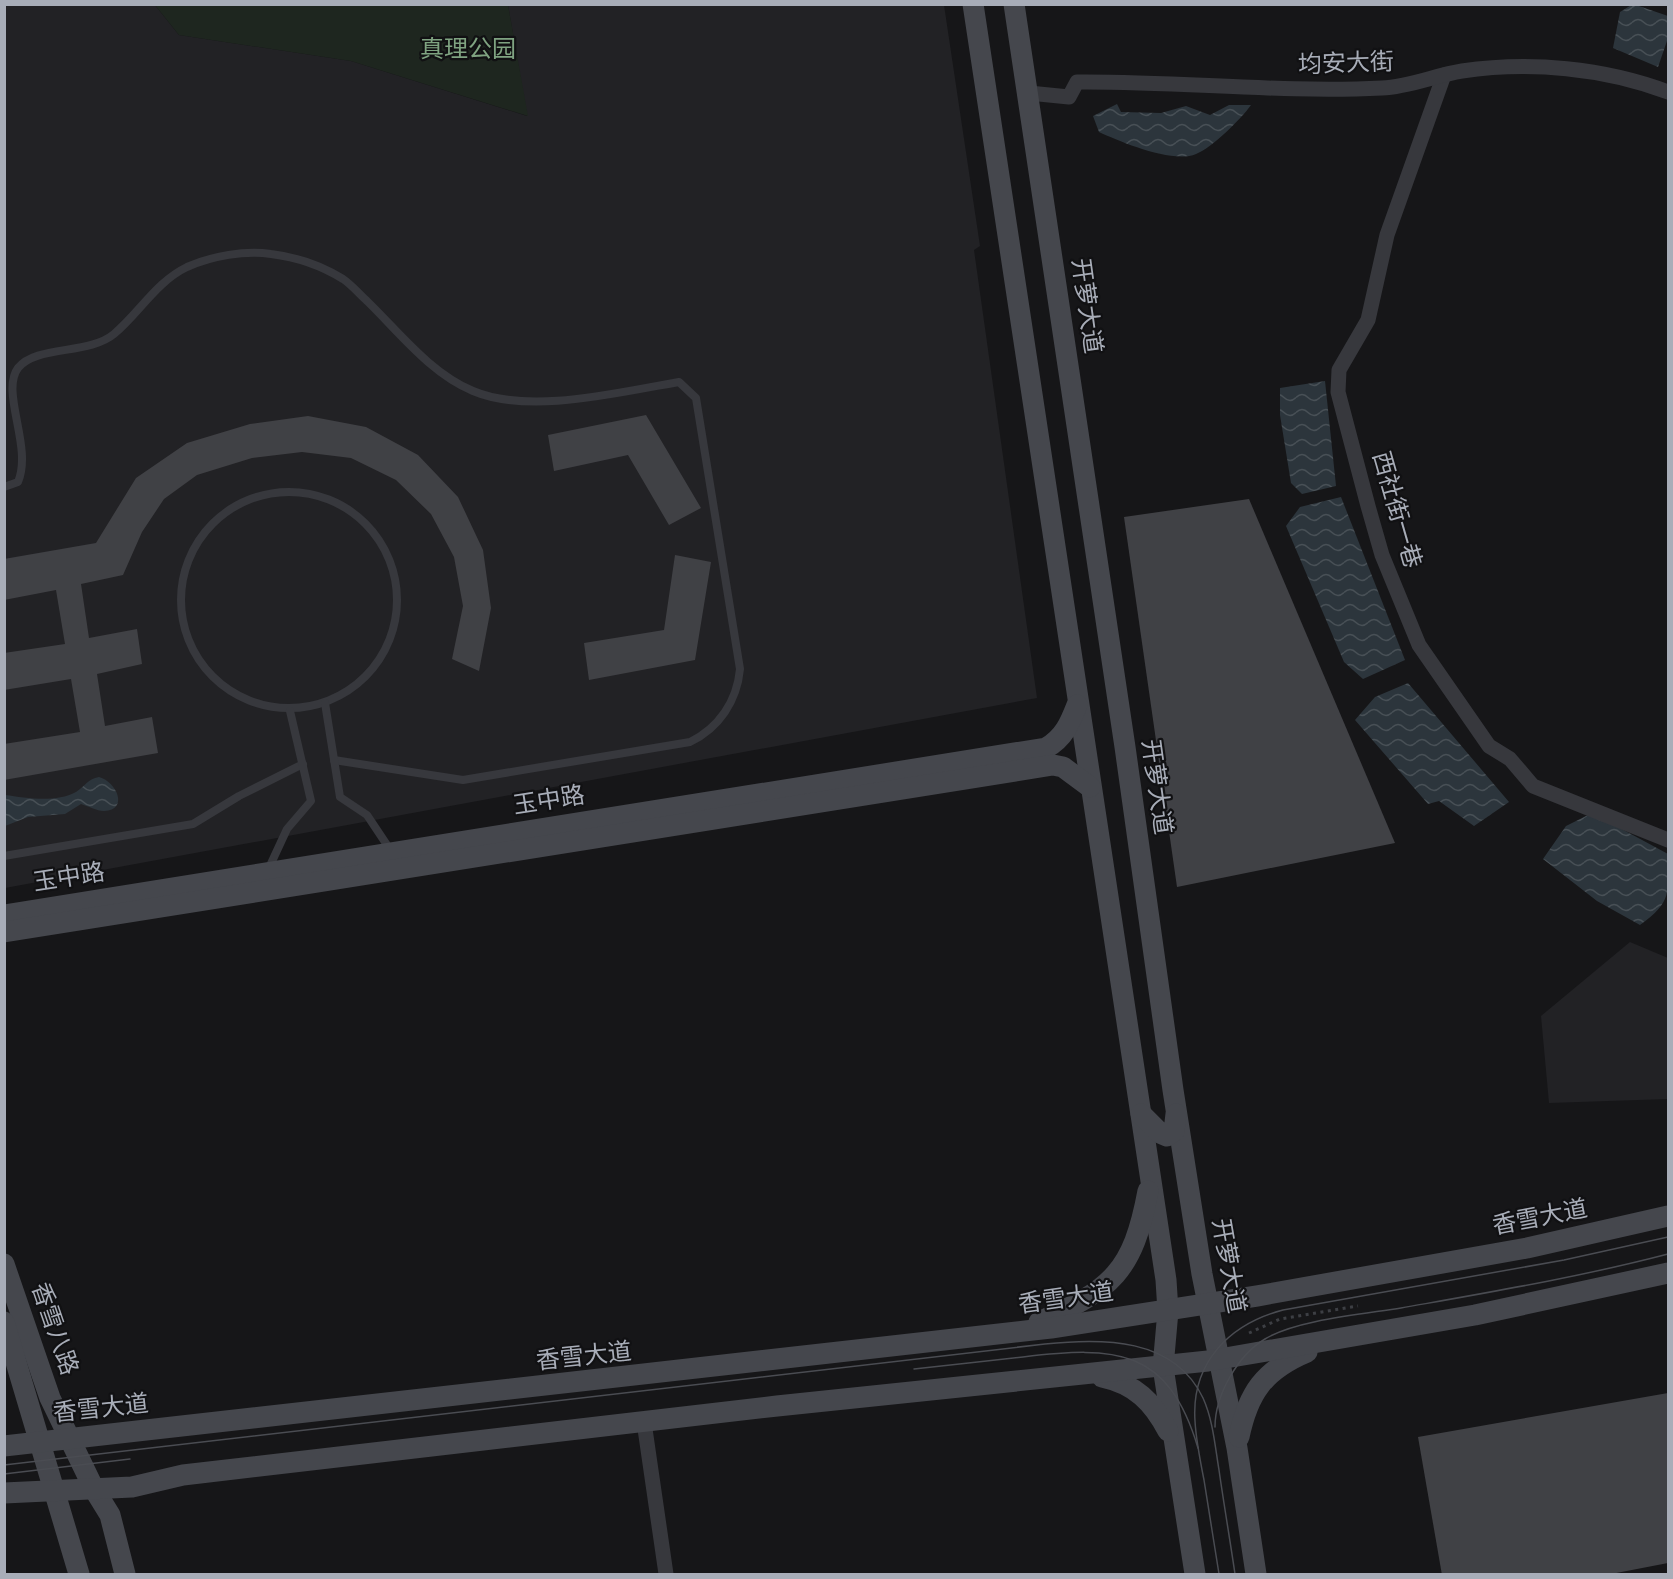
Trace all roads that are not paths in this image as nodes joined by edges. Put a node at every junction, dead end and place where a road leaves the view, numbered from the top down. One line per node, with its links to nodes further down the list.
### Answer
1 (973, 4): 8 (main road)
2 (1014, 4): 5 (main road, 开萝大道)
3 (1444, 75): 4 (street, 均安大街); 5 (street, 均安大街); 13 (street, 西社街一巷)
4 (1668, 92)
5 (1029, 93): 19 (main road, 开萝大道)
6 (4, 487): 10 (lane)
7 (325, 703): 9 (lane); 9 (lane); 10 (lane)
8 (1078, 704): 12 (main road); 14 (main road, 玉中路)
9 (290, 711): 11 (lane)
10 (334, 760): 14 (lane)
11 (303, 765): 15 (lane); 16 (lane)
12 (1090, 787): 18 (main road, 玉中路); 20 (main road)
13 (1668, 840)
14 (392, 852): 16 (main road, 玉中路)
15 (4, 856)
16 (267, 872): 17 (main road, 玉中路)
17 (4, 915)
18 (4, 932)
19 (1176, 1112): 20 (main road); 25 (main road, 开萝大道)
20 (1141, 1114): 21 (main road)
21 (1151, 1176): 26 (main road); 28 (main road)
22 (1668, 1216): 25 (main road, 香雪大道)
23 (4, 1264): 34 (main road, 香雪八路)
24 (1668, 1273): 29 (main road)
25 (1208, 1304): 26 (main road, 香雪大道); 30 (main road, 开萝大道)
26 (1168, 1311): 28 (main road, 香雪大道); 31 (main road)
27 (4, 1322): 36 (main road, 香雪八路)
28 (1017, 1332): 34 (main road, 香雪大道)
29 (1332, 1341): 30 (main road); 38 (main road)
30 (1219, 1360): 31 (main road); 38 (main road, 开萝大道)
31 (1163, 1367): 32 (main road); 35 (main road)
32 (1090, 1374): 33 (main road); 35 (main road)
33 (644, 1422): 39 (main road); 44 (street)
34 (69, 1438): 36 (main road, 香雪大道); 39 (main road, 香雪八路)
35 (1174, 1441): 45 (main road)
36 (40, 1442): 37 (main road, 香雪大道); 40 (main road, 香雪八路)
37 (4, 1446)
38 (1237, 1448): 46 (main road, 开萝大道)
39 (94, 1489): 40 (main road); 43 (main road, 香雪八路)
40 (53, 1491): 41 (main road); 42 (main road, 香雪八路)
41 (4, 1493)
42 (79, 1575)
43 (125, 1575)
44 (666, 1575)
45 (1195, 1575)
46 (1256, 1575)

